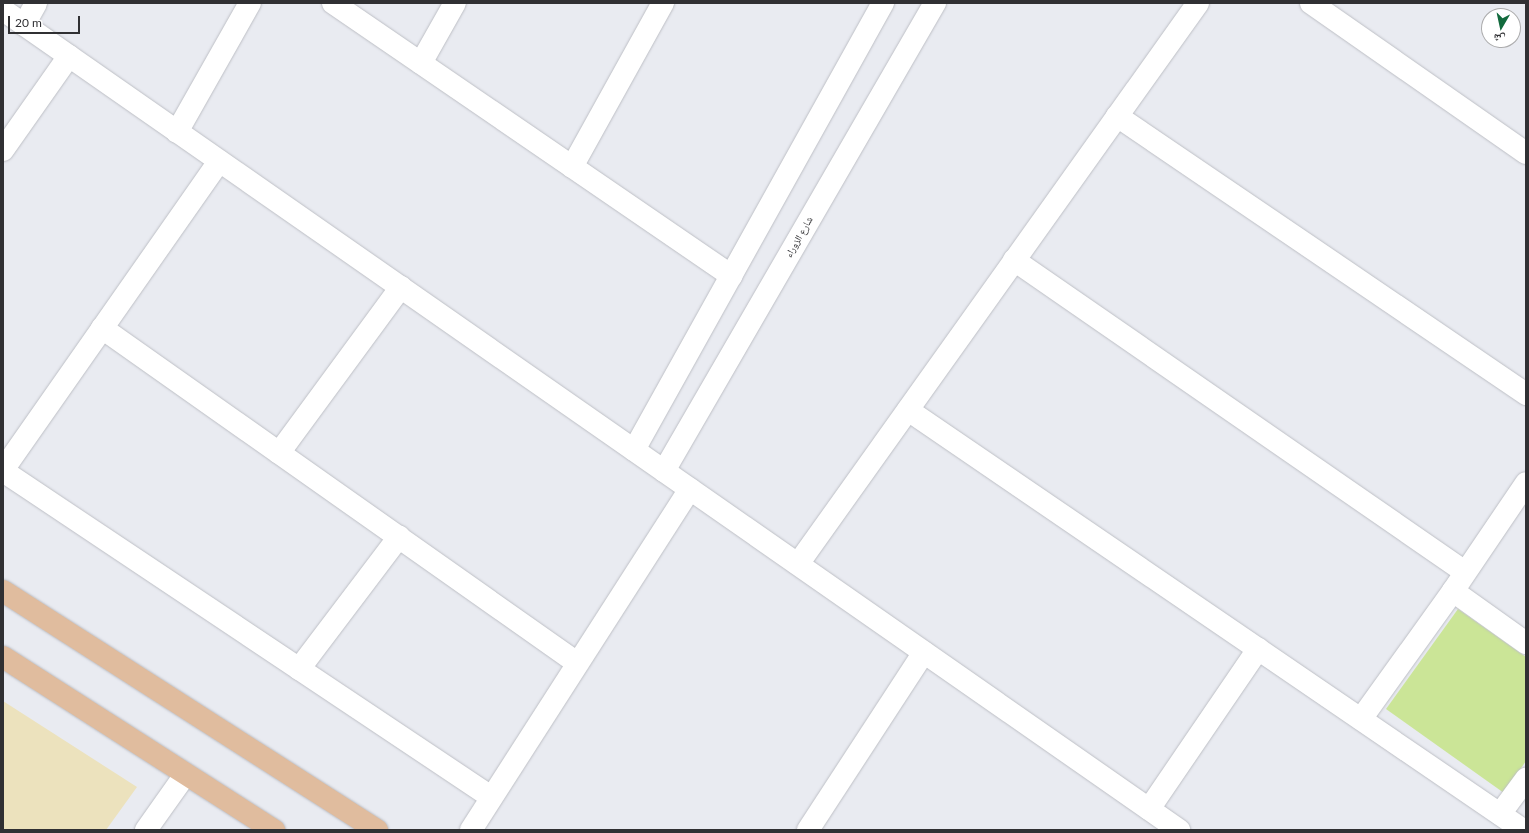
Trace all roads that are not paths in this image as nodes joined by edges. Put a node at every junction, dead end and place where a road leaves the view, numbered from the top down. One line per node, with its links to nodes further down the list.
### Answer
1 (36, 3): 11 (street)
2 (250, 3): 15 (street)
3 (333, 3): 13 (street)
4 (455, 3): 13 (street)
5 (663, 3): 19 (street)
6 (883, 3): 21 (street)
7 (935, 3): 29 (street, شارع الزوراء)
8 (1198, 3): 14 (street)
9 (1311, 3): 17 (street)
10 (3, 10): 11 (street)
11 (24, 25): 12 (street)
12 (69, 56): 15 (street); 16 (street)
13 (421, 63): 19 (street)
14 (1117, 116): 20 (street); 24 (street)
15 (177, 132): 18 (street)
16 (3, 150)
17 (1526, 153)
18 (219, 161): 22 (street); 23 (street)
19 (572, 167): 21 (street)
20 (1014, 260): 25 (street); 34 (street)
21 (731, 276): 26 (street)
22 (401, 287): 26 (street); 27 (street)
23 (102, 328): 27 (street); 28 (street)
24 (1526, 394)
25 (908, 410): 33 (street); 38 (street)
26 (634, 450): 29 (street)
27 (279, 453): 32 (street)
28 (3, 470): 42 (street)
29 (664, 471): 31 (street)
30 (1526, 483): 34 (street)
31 (690, 489): 33 (street); 41 (street)
32 (399, 537): 41 (street); 42 (street)
33 (798, 564): 39 (street)
34 (1465, 572): 36 (street)
35 (3, 591): 52 (main road)
36 (1453, 591): 37 (street); 43 (street)
37 (1526, 643)
38 (1258, 649): 43 (street); 47 (street)
39 (924, 652): 47 (street); 49 (street)
40 (3, 657): 44 (main road)
41 (577, 663): 46 (street)
42 (299, 669): 46 (street)
43 (1361, 719): 48 (street)
44 (185, 775): 50 (street); 51 (main road)
45 (1526, 778): 48 (street)
46 (491, 797): 53 (street)
47 (1149, 809): 54 (street)
48 (1500, 814): 55 (street)
49 (816, 827)
50 (146, 830)
51 (274, 830)
52 (377, 830)
53 (470, 830)
54 (1179, 830)
55 (1523, 830)

